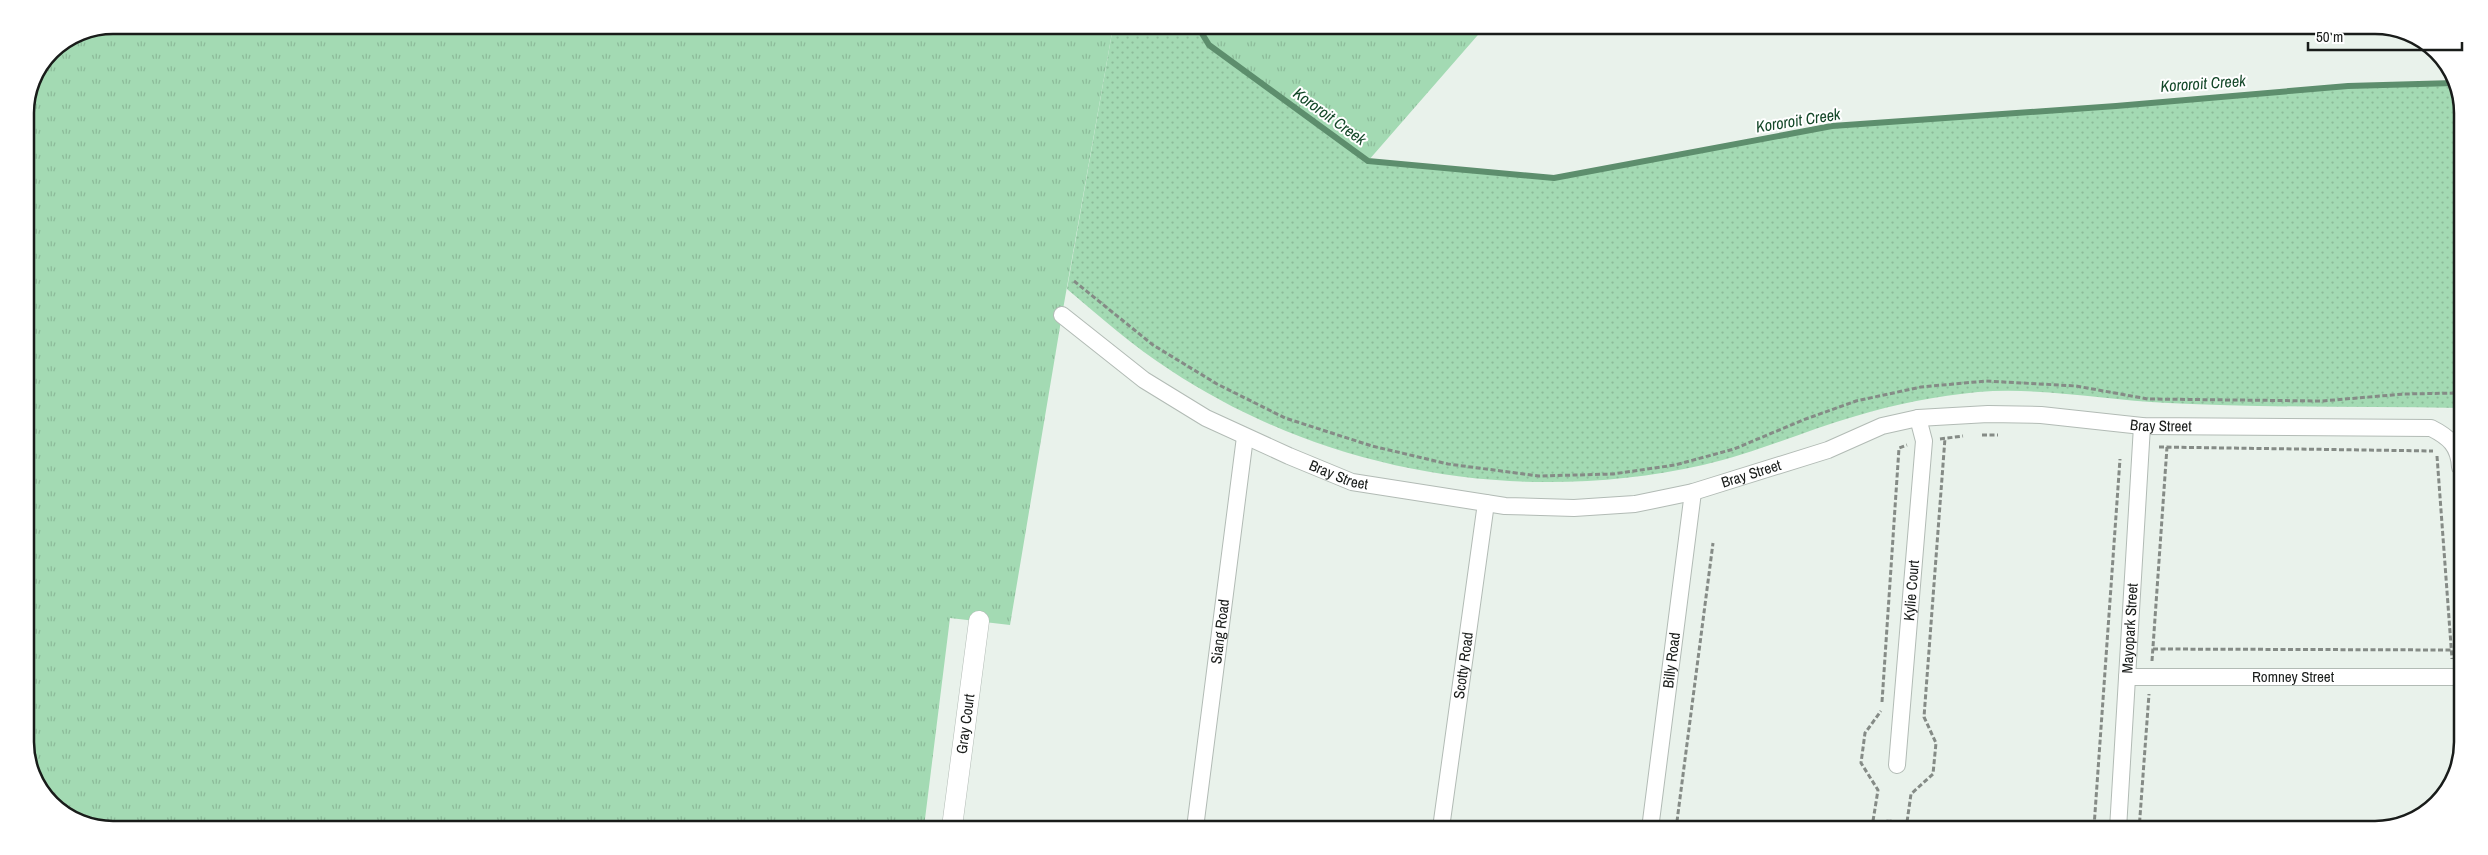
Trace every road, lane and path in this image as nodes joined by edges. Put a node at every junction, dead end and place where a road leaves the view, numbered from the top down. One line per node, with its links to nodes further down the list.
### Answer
1 (1074, 281): 3 (path)
2 (1062, 316): 6 (street, Bray Street)
3 (2454, 394)
4 (1918, 418): 5 (street, Bray Street); 11 (street, Bray Street); 20 (street, Kylie Court)
5 (2142, 426): 9 (street, Bray Street); 17 (street, Mayopark Street)
6 (1245, 437): 12 (street, Bray Street); 22 (street, Siang Road)
7 (1945, 438): 26 (path)
8 (2167, 447): 15 (path)
9 (2454, 448)
10 (2120, 453): 27 (path)
11 (1693, 492): 12 (street, Bray Street); 24 (street, Billy Road)
12 (1486, 503): 23 (street, Scotty Road)
13 (1713, 543): 25 (path)
14 (979, 621): 21 (street, Gray Court)
15 (2153, 649): 16 (path); 18 (path)
16 (2452, 650)
17 (2127, 677): 18 (street, Romney Street); 28 (street, Mayopark Street)
18 (2150, 677): 19 (street, Romney Street); 29 (path)
19 (2454, 678)
20 (1897, 764)
21 (953, 821)
22 (1195, 821)
23 (1442, 821)
24 (1651, 821)
25 (1677, 821)
26 (1907, 821)
27 (2094, 821)
28 (2119, 821)
29 (2140, 821)

